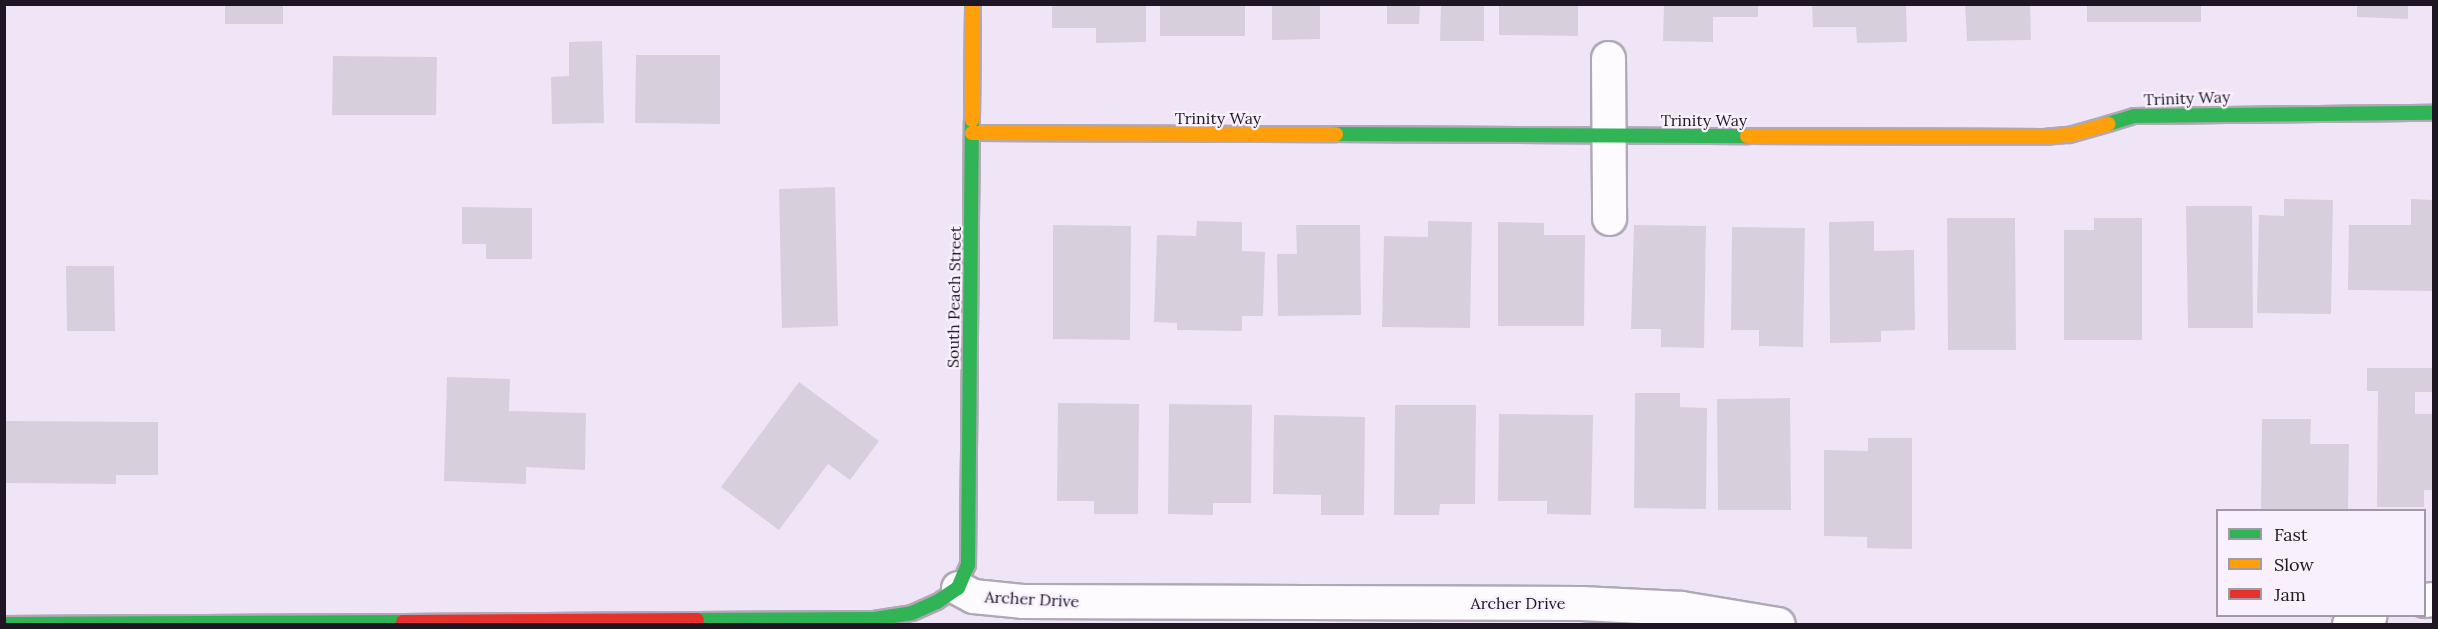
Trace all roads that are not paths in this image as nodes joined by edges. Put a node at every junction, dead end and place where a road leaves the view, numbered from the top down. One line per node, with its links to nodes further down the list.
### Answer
1 (973, 4): 4 (street, South Peach Street)
2 (1608, 58): 5 (street)
3 (2433, 113): 5 (street, Trinity Way)
4 (972, 133): 5 (street, Trinity Way); 7 (street, South Peach Street)
5 (1609, 136): 6 (street)
6 (1610, 218)
7 (958, 588): 9 (street); 10 (street, Archer Drive)
8 (2365, 617): 11 (street)
9 (4, 624)
10 (1778, 624)
11 (2349, 624)

